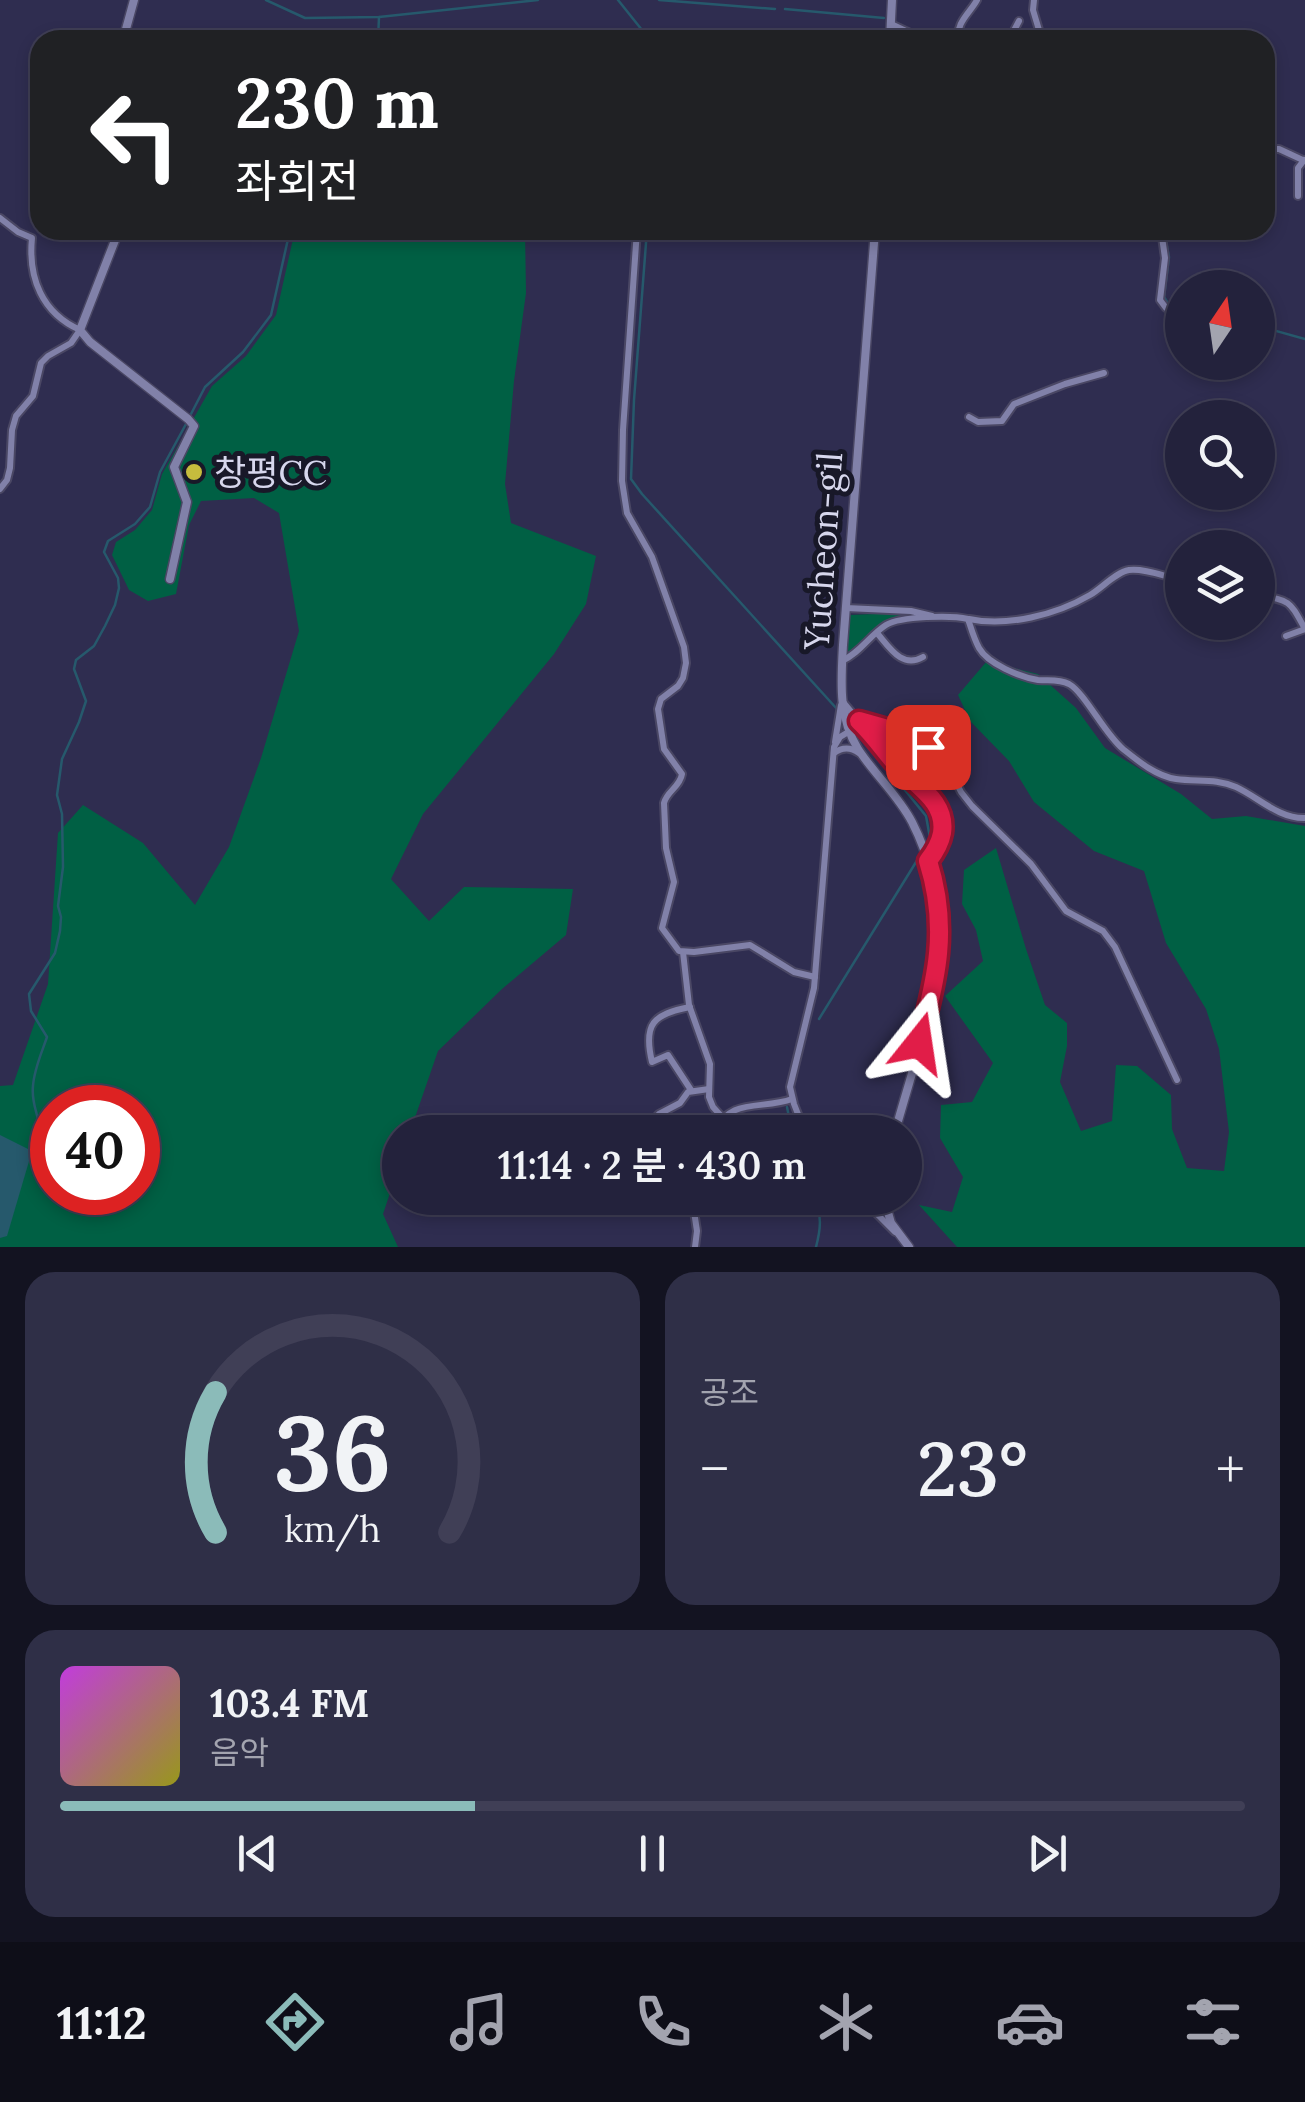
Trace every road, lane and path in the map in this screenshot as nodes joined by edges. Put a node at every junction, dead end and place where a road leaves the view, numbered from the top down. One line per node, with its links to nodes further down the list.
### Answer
1 (134, 0): 7 (street)
2 (892, 0): 6 (street)
3 (977, 0): 10 (street)
4 (1034, 0): 12 (street)
5 (1019, 21): 11 (street)
6 (891, 24): 8 (street); 9 (street)
7 (126, 30)
8 (891, 30)
9 (903, 30)
10 (958, 30)
11 (1014, 30)
12 (1039, 30)
13 (1275, 148): 14 (street)
14 (1304, 161): 15 (street)
15 (1298, 196)
16 (0, 218): 17 (street)
17 (30, 237)
18 (32, 240): 24 (street)
19 (115, 240): 24 (street)
20 (636, 240): 46 (street)
21 (874, 240): 31 (street, Yucheon-gil)
22 (1162, 240): 23 (street)
23 (1165, 307)
24 (80, 330): 27 (street); 29 (street)
25 (1104, 373): 26 (street)
26 (968, 417)
27 (0, 489)
28 (1165, 576): 33 (street)
29 (170, 580)
30 (1275, 598): 34 (street)
31 (846, 608): 32 (street); 38 (street, Yucheon-gil)
32 (938, 618): 33 (street); 35 (street)
33 (968, 619): 44 (street)
34 (1305, 629): 36 (street)
35 (877, 633): 37 (street); 38 (street)
36 (1286, 636)
37 (923, 657)
38 (842, 662): 39 (street, Yucheon-gil)
39 (842, 700): 40 (street); 41 (street, Yucheon-gil); 42 (street)
40 (859, 721): 45 (street); 49 (street)
41 (850, 731): 42 (street); 43 (street, Yucheon-gil)
42 (834, 750): 43 (street); 47 (street)
43 (864, 756): 45 (street, Yucheon-gil)
44 (1305, 818)
45 (925, 853): 57 (street, Yucheon-gil)
46 (683, 952): 47 (street); 48 (street)
47 (815, 977): 52 (street)
48 (690, 1007): 50 (street); 51 (street)
49 (1177, 1080)
50 (709, 1088): 51 (street); 54 (street)
51 (691, 1090): 53 (street)
52 (792, 1099): 55 (street); 56 (street)
53 (658, 1115)
54 (720, 1115)
55 (729, 1115)
56 (798, 1115)
57 (900, 1115)
58 (695, 1215): 62 (street)
59 (878, 1215): 61 (street)
60 (889, 1215): 61 (street)
61 (898, 1234): 63 (street)
62 (695, 1247)
63 (908, 1247)

